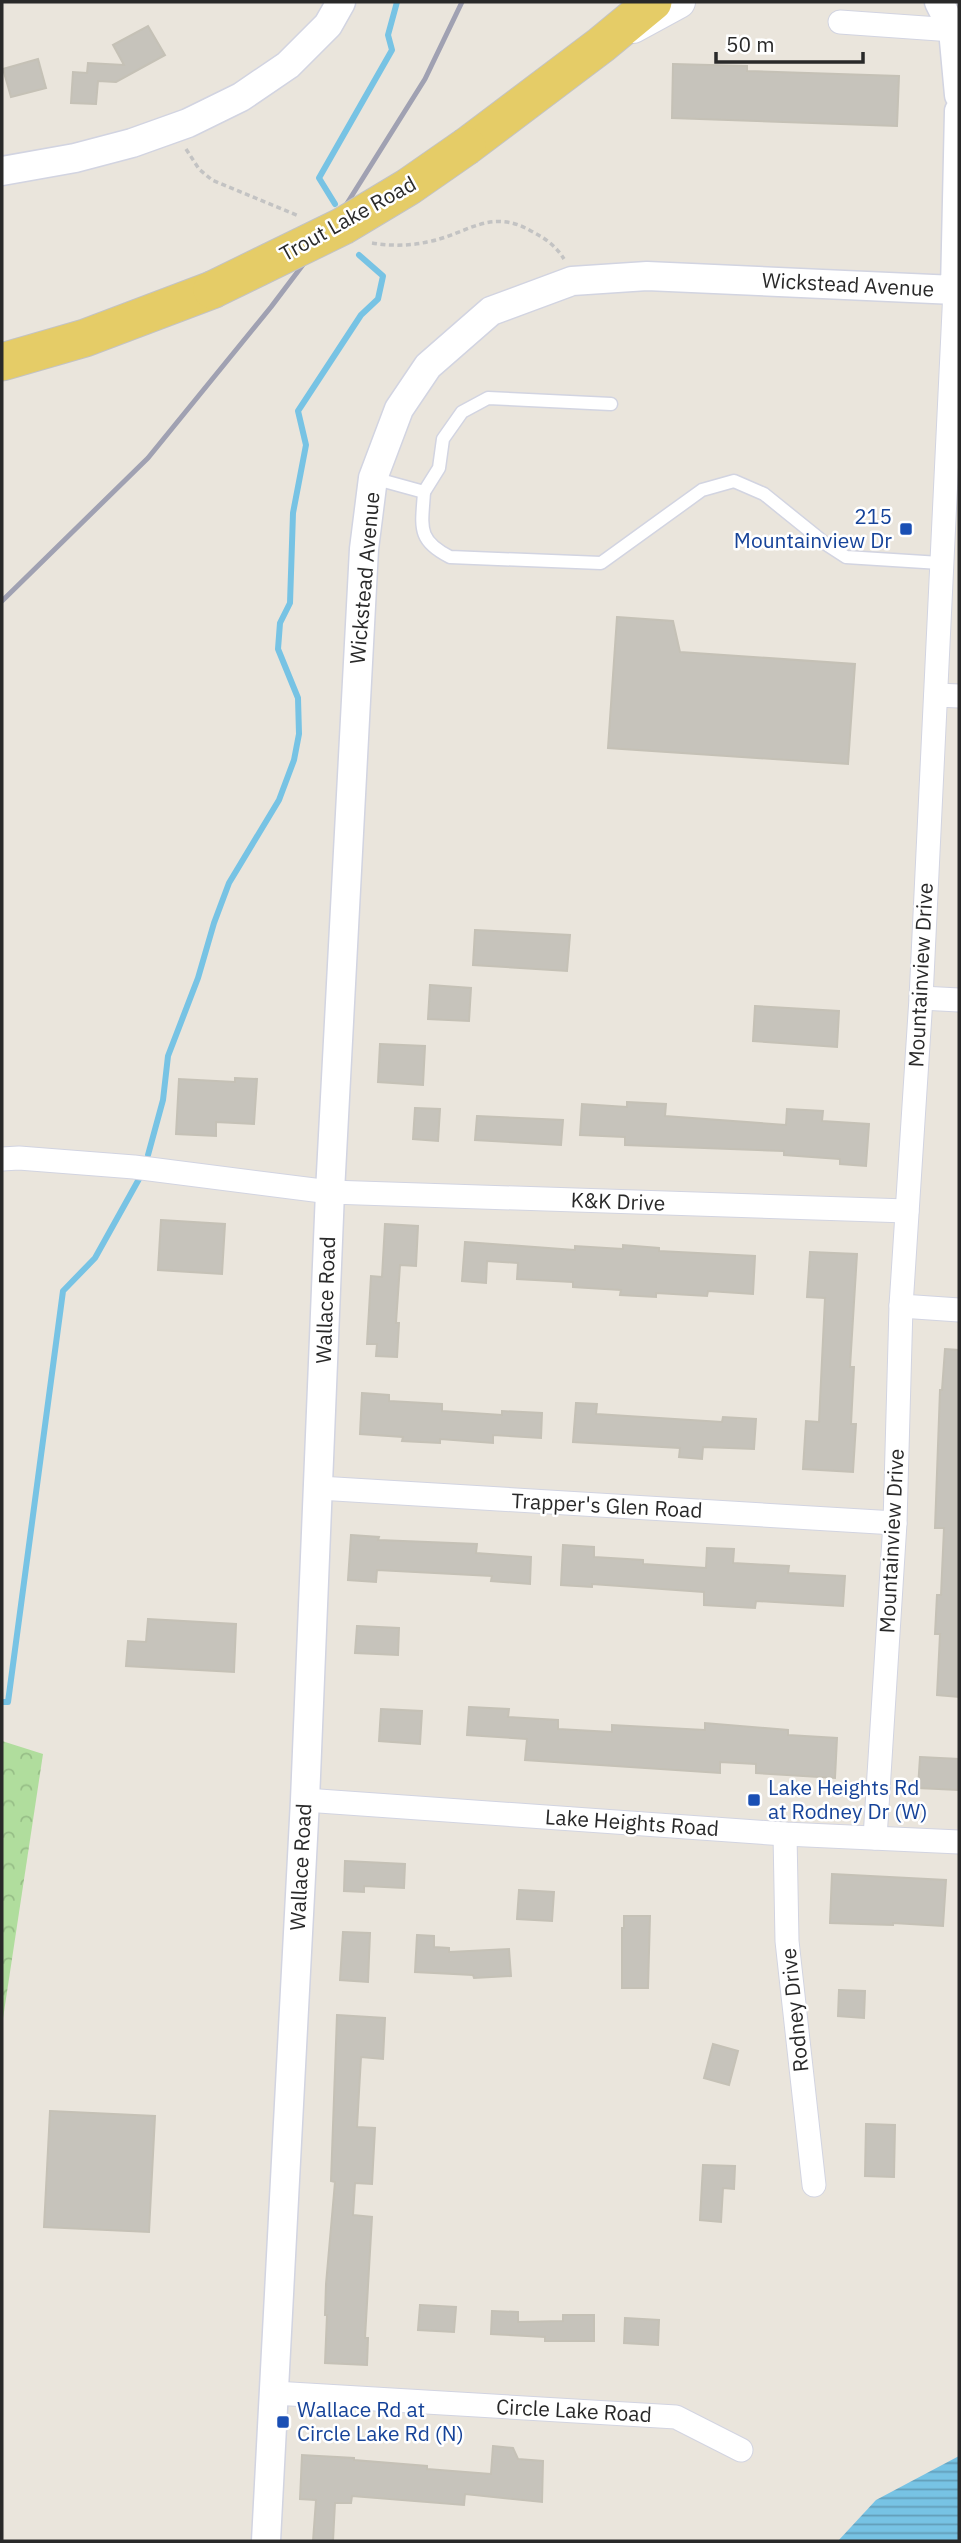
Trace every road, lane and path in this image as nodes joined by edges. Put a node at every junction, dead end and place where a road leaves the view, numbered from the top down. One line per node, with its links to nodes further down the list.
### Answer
1 (341, 2): 10 (street)
2 (653, 2): 7 (main road, Trout Lake Road)
3 (679, 2): 7 (main road)
4 (939, 2): 6 (street)
5 (840, 22): 6 (street)
6 (953, 30): 8 (street)
7 (601, 45): 16 (main road, Trout Lake Road, bridge)
8 (959, 95)
9 (959, 111): 15 (street, Mountainview Drive)
10 (177, 127): 11 (street); 12 (path)
11 (2, 171)
12 (307, 220)
13 (363, 241): 14 (path)
14 (572, 281): 15 (street, Wickstead Avenue); 18 (street, Wickstead Avenue)
15 (957, 290): 20 (street, Mountainview Drive)
16 (2, 362)
17 (611, 404): 19 (lane)
18 (373, 478): 19 (lane); 25 (street, Wickstead Avenue)
19 (424, 492): 20 (lane)
20 (940, 563): 21 (street, Mountainview Drive)
21 (948, 696): 22 (street, Mountainview Drive)
22 (921, 998): 23 (street); 26 (street, Mountainview Drive)
23 (959, 1000)
24 (2, 1159): 25 (street, K&K Drive)
25 (330, 1192): 26 (street, K&K Drive); 29 (street, Wallace Road)
26 (907, 1211): 27 (street, Mountainview Drive)
27 (901, 1306): 28 (street); 30 (street, Mountainview Drive)
28 (959, 1310)
29 (319, 1489): 30 (street, Trapper's Glen Road); 31 (street, Wallace Road)
30 (895, 1523): 33 (street, Mountainview Drive)
31 (305, 1800): 32 (street, Lake Heights Road); 36 (street, Wallace Road)
32 (785, 1834): 33 (street, Lake Heights Road); 35 (street, Rodney Drive)
33 (875, 1838): 34 (street, Lake Heights Road)
34 (959, 1842)
35 (814, 2185)
36 (274, 2393): 37 (street, Circle Lake Road); 38 (street, Wallace Road)
37 (741, 2450)
38 (266, 2541)

